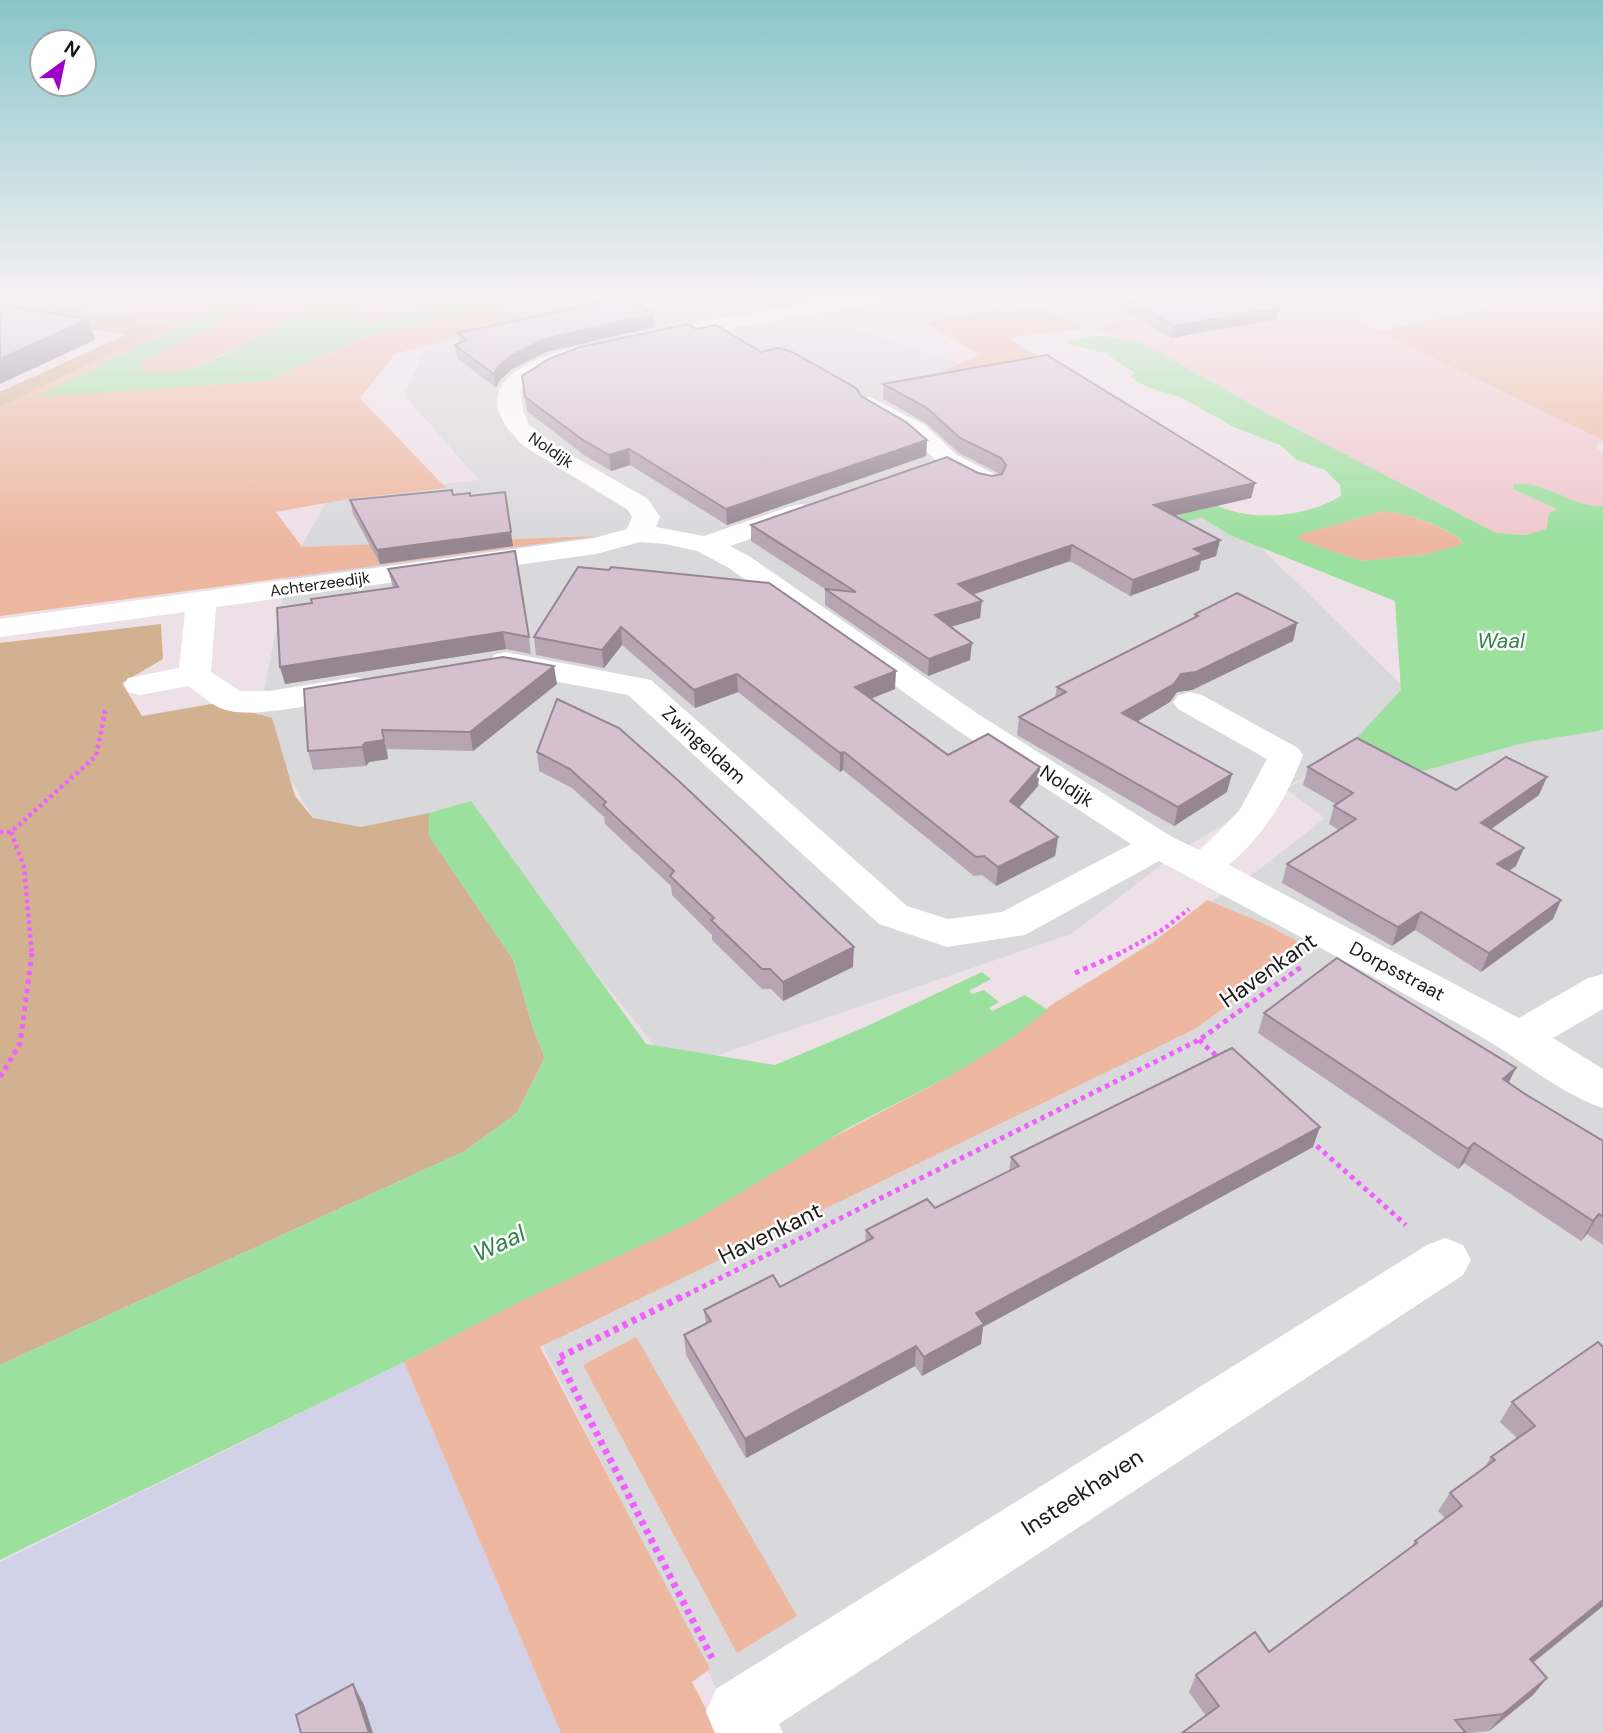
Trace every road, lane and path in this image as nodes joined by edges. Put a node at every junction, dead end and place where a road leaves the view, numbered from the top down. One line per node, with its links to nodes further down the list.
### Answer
1 (519, 379): 5 (street, Noldijk)
2 (870, 404): 3 (street)
3 (989, 482)
4 (823, 504): 6 (street, Noldijk)
5 (639, 534): 6 (street, Noldijk); 7 (street, Achterzeedijk)
6 (706, 545): 16 (street, Noldijk)
7 (201, 600): 8 (street, Achterzeedijk); 10 (street)
8 (0, 628)
9 (471, 668): 16 (street, Zwingeldam)
10 (195, 675): 11 (street); 12 (street)
11 (385, 682)
12 (140, 685): 15 (path)
13 (1190, 702): 16 (street, Zwingeldam)
14 (0, 832): 15 (path)
15 (11, 832): 23 (path)
16 (1191, 863): 17 (street, Dorpsstraat); 18 (path)
17 (1340, 941): 20 (street, Dorpsstraat); 21 (path, Havenkant)
18 (1076, 973)
19 (1603, 989): 20 (street)
20 (1518, 1038): 24 (street, Dorpsstraat)
21 (1199, 1040): 22 (path); 27 (path, Havenkant)
22 (1230, 1068)
23 (0, 1077)
24 (1603, 1091)
25 (1302, 1132): 26 (path)
26 (1445, 1260): 27 (street, Insteekhaven)
27 (745, 1722)

